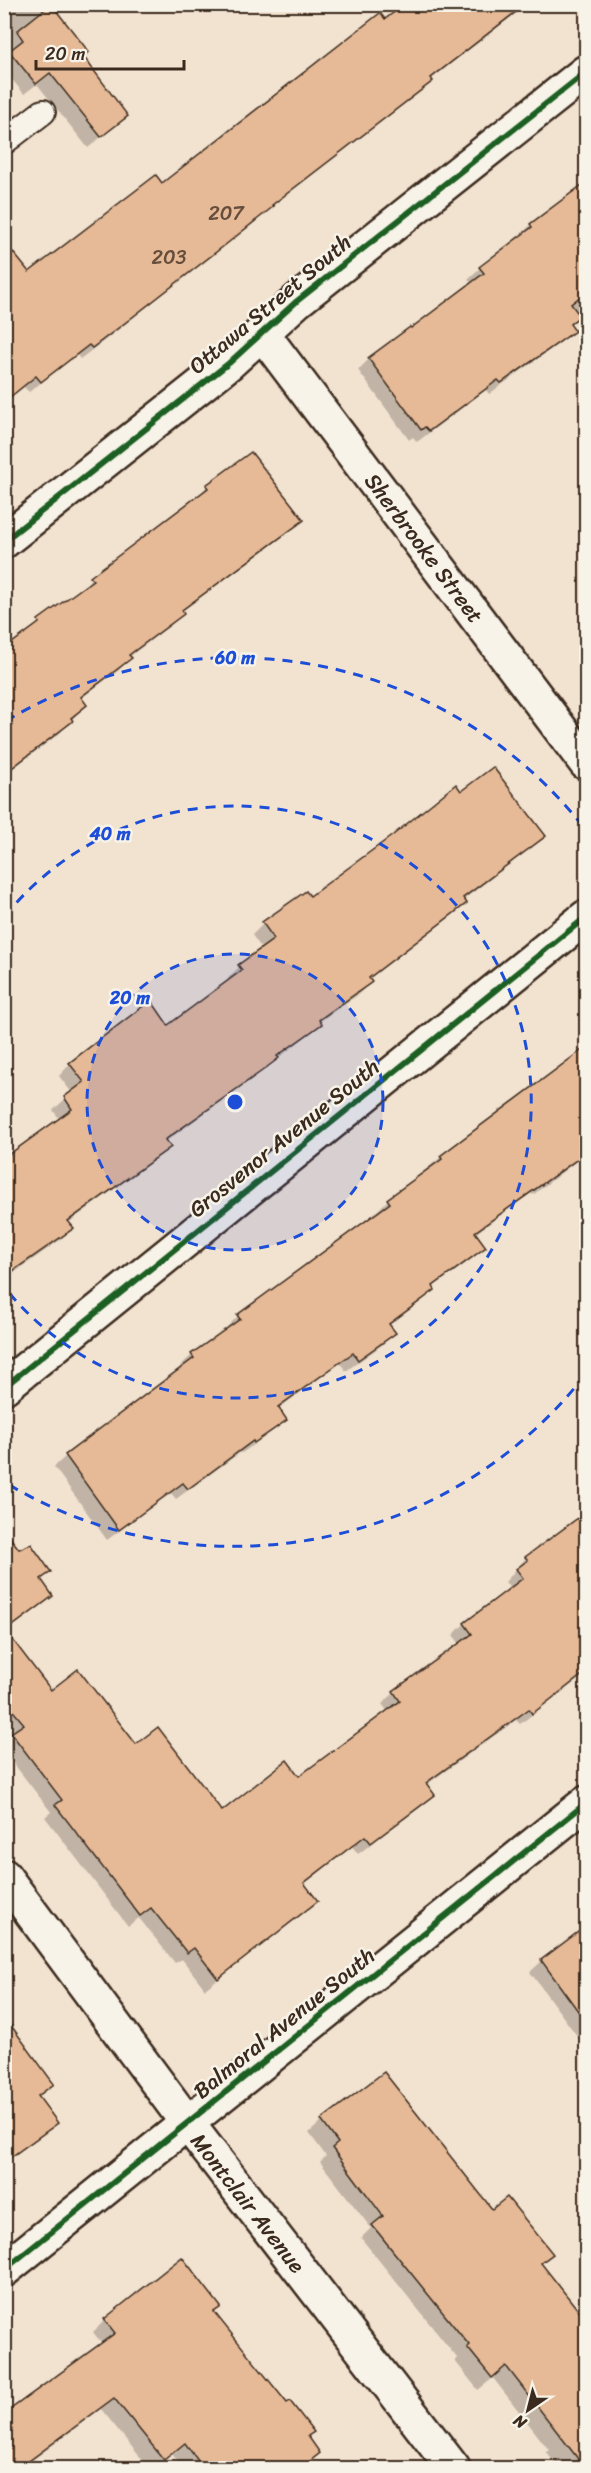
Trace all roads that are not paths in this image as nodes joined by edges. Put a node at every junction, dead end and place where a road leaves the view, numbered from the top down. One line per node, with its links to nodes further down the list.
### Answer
1 (586, 72): 4 (street, Ottawa Street South)
2 (43, 112): 3 (lane)
3 (4, 142)
4 (262, 333): 5 (street, Ottawa Street South); 6 (street, Sherbrooke Street)
5 (4, 541)
6 (586, 763)
7 (586, 917): 8 (street, Grosvenor Avenue South)
8 (4, 1387)
9 (586, 1803): 11 (street, Balmoral Avenue South)
10 (4, 1876): 11 (street, Montclair Avenue)
11 (188, 2124): 12 (street, Balmoral Avenue South); 13 (street, Montclair Avenue)
12 (4, 2270)
13 (453, 2469)

